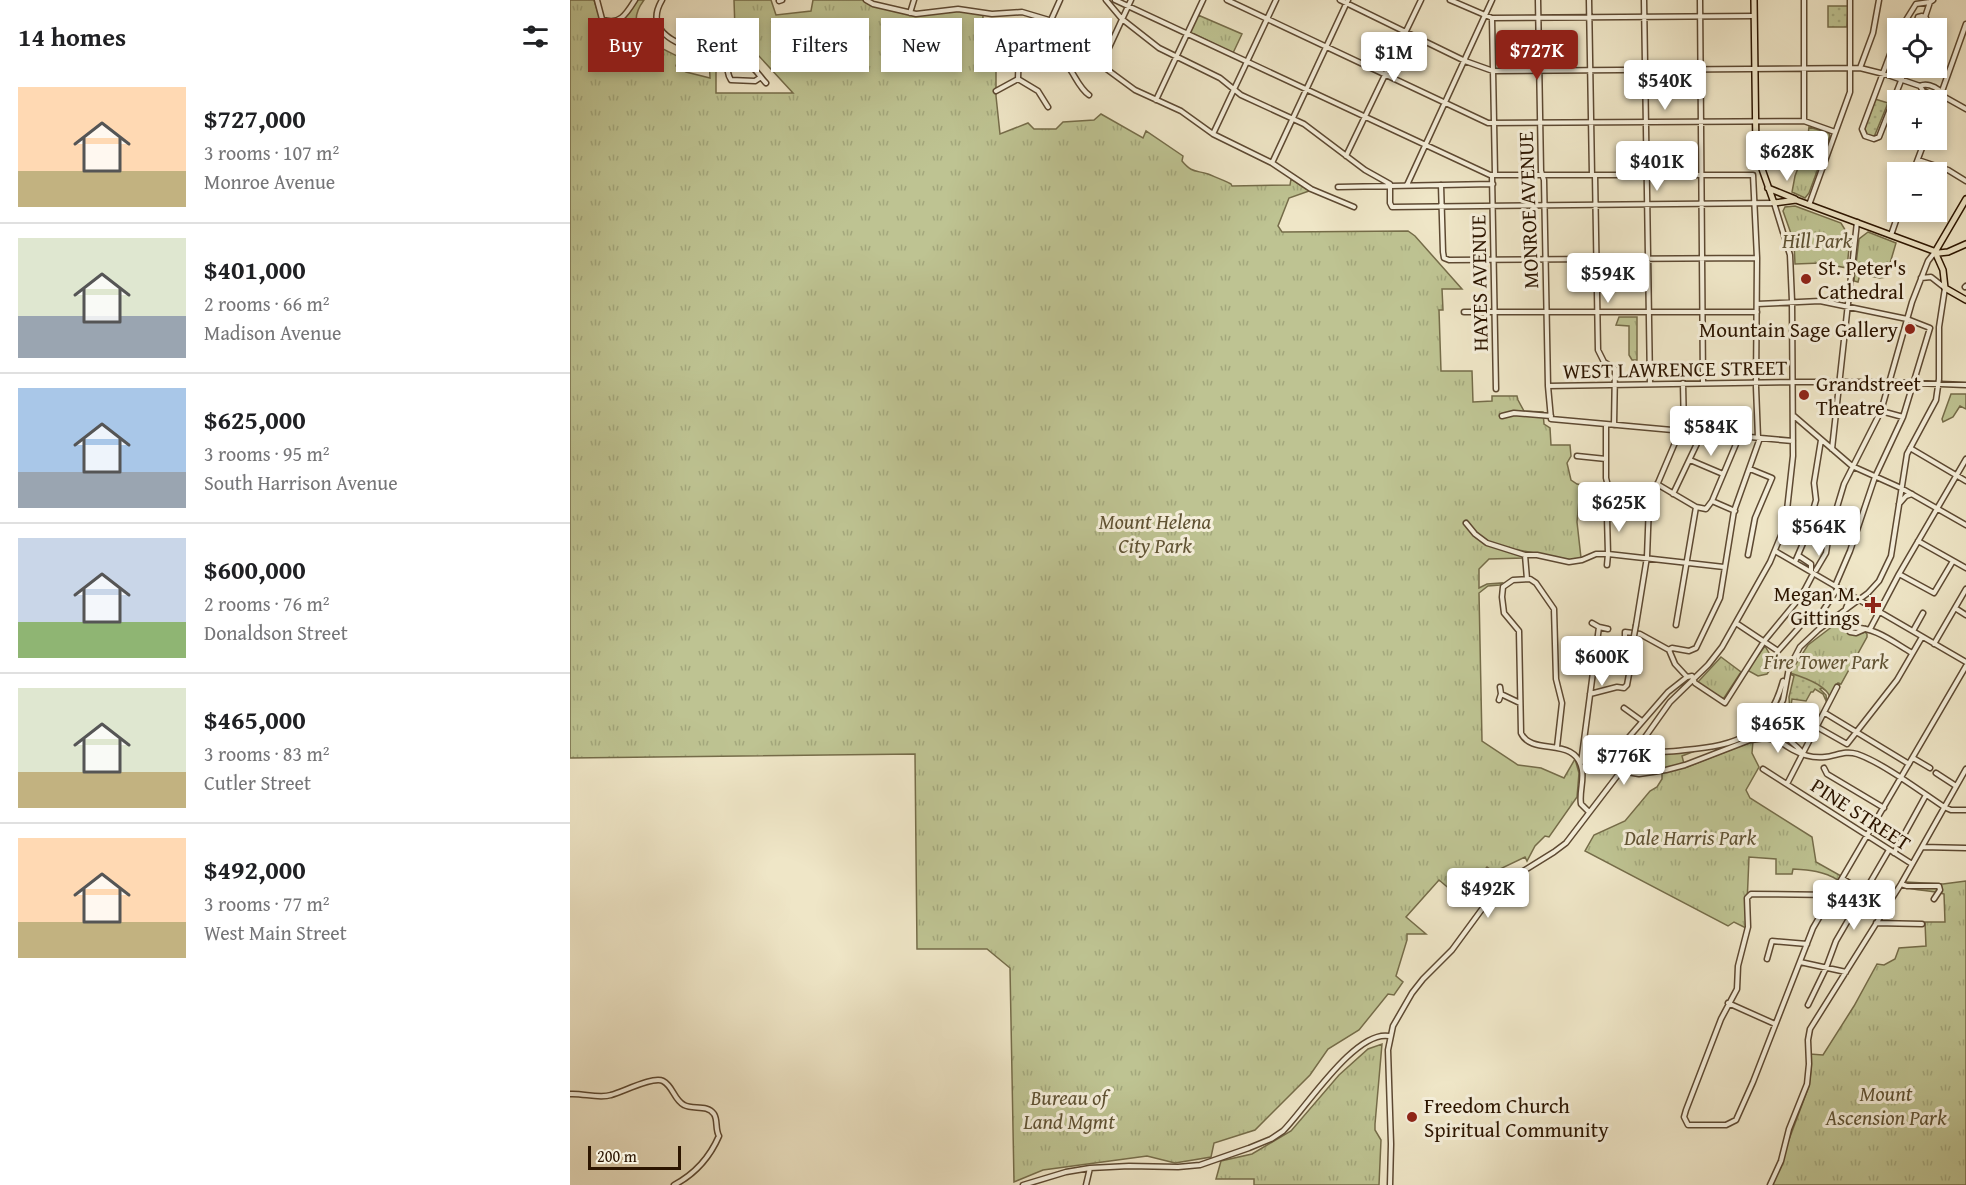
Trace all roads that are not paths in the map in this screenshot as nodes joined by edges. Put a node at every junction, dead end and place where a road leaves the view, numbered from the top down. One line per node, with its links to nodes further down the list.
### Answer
1 (597, 0): 2 (street)
2 (635, 0)
3 (662, 0): 47 (street)
4 (866, 0): 28 (street)
5 (914, 0): 28 (street)
6 (1060, 0): 35 (street)
7 (1106, 0): 40 (street)
8 (1115, 0): 27 (street)
9 (1131, 0): 27 (street)
10 (1203, 0): 44 (street)
11 (1227, 0): 41 (street)
12 (1276, 0): 41 (street)
13 (1340, 0): 26 (street)
14 (1420, 0): 43 (street)
15 (1450, 0): 29 (street)
16 (1492, 0): 29 (street)
17 (1538, 0): 37 (street, MONROE AVENUE)
18 (1589, 0): 31 (street)
19 (1644, 0): 32 (street)
20 (1700, 0): 33 (street)
21 (1754, 0): 30 (main road)
22 (1804, 0): 57 (street)
23 (1850, 0): 53 (street)
24 (1879, 0): 58 (street)
25 (1932, 1): 38 (street); 39 (street)
26 (1348, 2): 43 (street); 48 (street)
27 (1128, 6): 40 (street); 44 (street)
28 (910, 13): 34 (street)
29 (1485, 16): 36 (street); 50 (street)
30 (1755, 16): 33 (street); 56 (main road)
31 (1589, 17): 32 (street); 37 (street); 60 (street)
32 (1644, 17): 33 (street); 54 (street)
33 (1700, 17): 55 (street)
34 (1044, 18)
35 (1052, 18)
36 (1492, 18): 37 (street); 61 (street, HAYES AVENUE)
37 (1538, 18): 59 (street, MONROE AVENUE)
38 (1907, 18)
39 (1918, 18)
40 (1122, 19): 46 (street); 49 (street)
41 (1267, 19): 48 (street); 51 (street)
42 (1966, 24): 45 (street)
43 (1406, 33): 50 (street); 68 (street)
44 (1187, 34): 49 (street); 51 (street)
45 (1964, 38): 78 (street)
46 (1112, 40)
47 (676, 41)
48 (1326, 47): 68 (street); 75 (street)
49 (1176, 56): 74 (street); 82 (street)
50 (1466, 61): 61 (street); 83 (street)
51 (1247, 62): 74 (street); 75 (street)
52 (1887, 63): 67 (street)
53 (1851, 68): 57 (street); 58 (street); 95 (street)
54 (1645, 69): 55 (street); 60 (street); 89 (street)
55 (1700, 69): 56 (street); 90 (street)
56 (1755, 69): 57 (street); 91 (main road)
57 (1804, 69): 88 (street)
58 (1860, 69): 67 (street)
59 (1539, 70): 60 (street); 61 (street); 92 (street, MONROE AVENUE)
60 (1590, 70): 93 (street)
61 (1493, 71): 94 (street, HAYES AVENUE)
62 (728, 72): 69 (street)
63 (756, 72): 69 (street)
64 (1018, 72): 70 (street)
65 (1070, 72): 80 (street)
66 (1111, 72): 82 (street)
67 (1883, 74): 71 (street); 71 (street)
68 (1386, 75): 83 (street); 86 (street)
69 (761, 77): 72 (street)
70 (1018, 79): 79 (street); 84 (street)
71 (1901, 80): 73 (street)
72 (766, 83)
73 (1920, 86): 76 (street); 77 (street)
74 (1234, 90): 87 (street); 96 (street)
75 (1306, 90): 86 (street); 87 (street)
76 (1922, 90)
77 (1940, 90)
78 (1943, 90)
79 (996, 91)
80 (1089, 95)
81 (1947, 98): 85 (street)
82 (1156, 100): 96 (street)
83 (1445, 103): 94 (street); 97 (street)
84 (1048, 107)
85 (1966, 109)
86 (1366, 117): 97 (street); 99 (street)
87 (1293, 118): 99 (street); 101 (street)
88 (1804, 121): 91 (street); 95 (street)
89 (1646, 122): 90 (street); 93 (street); 106 (street)
90 (1701, 122): 91 (street); 102 (street)
91 (1756, 122): 113 (main road)
92 (1540, 123): 93 (street); 94 (street); 104 (street, MONROE AVENUE)
93 (1591, 123): 105 (street)
94 (1494, 124): 103 (street, HAYES AVENUE)
95 (1835, 132): 121 (street)
96 (1213, 134): 101 (street)
97 (1426, 146): 103 (street); 111 (street)
98 (1922, 150): 100 (street)
99 (1346, 156): 108 (street)
100 (1918, 160): 107 (street)
101 (1272, 163): 125 (street)
102 (1701, 174): 106 (street); 117 (street); 120 (street)
103 (1494, 175): 104 (street); 110 (street, HAYES AVENUE)
104 (1542, 175): 105 (street); 124 (street, MONROE AVENUE)
105 (1594, 175): 106 (street); 118 (street)
106 (1646, 175): 119 (street)
107 (1966, 181)
108 (1390, 184): 111 (street); 112 (street); 122 (street)
109 (1441, 184): 110 (street); 111 (street); 122 (street)
110 (1493, 184): 123 (street, HAYES AVENUE)
111 (1407, 185)
112 (1338, 186)
113 (1768, 188): 115 (main road); 116 (main road)
114 (1966, 199): 131 (main road)
115 (1796, 200): 116 (main road); 121 (main road)
116 (1774, 203): 117 (street); 142 (street)
117 (1756, 204): 120 (street); 135 (street)
118 (1596, 205): 119 (street); 124 (street); 137 (street)
119 (1647, 205): 120 (street); 133 (street)
120 (1701, 205): 134 (street)
121 (1809, 205): 126 (main road)
122 (1441, 206): 123 (street); 136 (street)
123 (1493, 206): 124 (street); 136 (street, HAYES AVENUE)
124 (1544, 206): 132 (street, MONROE AVENUE)
125 (1354, 207)
126 (1857, 222): 128 (main road); 144 (street)
127 (1896, 222): 128 (street)
128 (1891, 235): 131 (main road)
129 (1966, 244): 130 (main road)
130 (1952, 250): 131 (main road); 138 (main road)
131 (1935, 252): 138 (main road); 139 (street)
132 (1545, 258): 136 (street); 137 (street); 148 (street, MONROE AVENUE)
133 (1648, 258): 134 (street); 137 (street); 150 (street)
134 (1702, 258): 135 (street); 151 (street)
135 (1757, 258): 143 (street)
136 (1494, 259): 147 (street, HAYES AVENUE)
137 (1596, 259): 149 (street)
138 (1943, 270): 140 (main road)
139 (1921, 278): 140 (street); 152 (street)
140 (1945, 288): 141 (main road); 161 (street)
141 (1966, 300)
142 (1792, 301): 143 (street); 144 (street); 154 (street)
143 (1757, 304): 146 (street)
144 (1847, 307): 152 (street); 155 (street)
145 (1464, 312): 147 (street)
146 (1757, 312): 151 (street); 153 (street)
147 (1495, 313): 148 (street); 165 (street, HAYES AVENUE)
148 (1546, 313): 149 (street); 164 (street, MONROE AVENUE)
149 (1597, 313): 150 (street); 162 (street)
150 (1648, 313): 151 (street); 160 (street)
151 (1703, 313): 158 (street)
152 (1906, 319): 156 (street); 159 (street)
153 (1758, 382): 154 (street, WEST LAWRENCE STREET); 158 (street, WEST LAWRENCE STREET); 176 (street)
154 (1793, 382): 155 (street, WEST LAWRENCE STREET); 168 (street)
155 (1839, 382): 156 (street, WEST LAWRENCE STREET); 180 (street)
156 (1889, 382): 159 (street, WEST LAWRENCE STREET); 166 (street)
157 (1683, 383): 158 (street, WEST LAWRENCE STREET); 160 (street, WEST LAWRENCE STREET); 173 (street)
158 (1703, 383)
159 (1912, 383): 161 (street, WEST LAWRENCE STREET); 170 (street)
160 (1650, 384): 162 (street, WEST LAWRENCE STREET)
161 (1939, 384): 163 (street, WEST LAWRENCE STREET); 179 (street)
162 (1615, 385): 164 (street, WEST LAWRENCE STREET); 172 (street)
163 (1966, 385)
164 (1548, 386): 169 (street, MONROE AVENUE)
165 (1496, 389)
166 (1881, 411): 170 (street); 185 (street)
167 (1502, 416): 169 (street)
168 (1793, 416): 177 (street); 178 (street)
169 (1551, 417): 171 (street)
170 (1903, 417): 189 (street)
171 (1606, 424): 172 (street); 182 (street)
172 (1614, 424): 173 (street)
173 (1682, 431): 174 (street); 191 (street)
174 (1702, 433): 175 (street); 184 (street)
175 (1739, 437): 176 (street); 187 (street)
176 (1759, 438): 178 (street); 186 (street)
177 (1821, 439): 180 (street); 209 (street)
178 (1793, 441): 205 (street)
179 (1910, 448): 188 (street); 192 (street)
180 (1832, 449): 185 (street)
181 (1577, 456): 182 (street)
182 (1606, 459): 195 (street)
183 (1966, 459): 188 (street)
184 (1690, 460): 187 (street); 193 (street)
185 (1852, 466): 189 (street); 218 (street)
186 (1750, 469): 200 (street); 208 (street)
187 (1723, 474): 196 (street)
188 (1956, 475): 190 (street); 199 (street)
189 (1875, 477): 192 (street); 221 (street)
190 (1966, 481)
191 (1658, 484): 193 (street); 195 (street)
192 (1901, 488): 194 (street); 197 (street)
193 (1673, 494): 198 (street)
194 (1912, 494): 197 (street); 199 (street)
195 (1652, 496): 210 (street)
196 (1712, 501): 198 (street); 200 (street)
197 (1899, 504): 224 (street)
198 (1695, 507): 211 (street)
199 (1936, 508): 203 (street); 204 (street)
200 (1735, 511): 216 (street)
201 (1607, 517): 206 (street)
202 (1466, 523): 207 (street)
203 (1966, 525)
204 (1918, 541): 212 (street); 219 (street)
205 (1775, 550): 213 (street); 231 (street)
206 (1608, 554): 207 (street); 210 (street); 215 (street)
207 (1525, 555): 220 (street)
208 (1748, 555)
209 (1799, 556): 213 (street); 218 (street)
210 (1647, 557): 211 (street); 237 (street, bridge)
211 (1685, 561): 216 (street); 232 (street)
212 (1953, 561): 217 (street); 219 (street)
213 (1795, 562): 218 (street)
214 (1966, 562): 217 (street)
215 (1607, 565)
216 (1725, 567): 239 (street)
217 (1965, 568)
218 (1813, 572): 221 (street); 244 (street)
219 (1899, 574): 226 (street)
220 (1527, 579): 251 (street); 265 (street)
221 (1837, 587): 223 (street); 231 (street)
222 (1966, 589): 225 (street)
223 (1846, 592): 224 (street); 227 (street)
224 (1860, 600): 226 (street); 227 (street)
225 (1955, 608): 229 (street); 238 (street)
226 (1880, 610): 235 (street); 240 (street)
227 (1844, 611): 242 (street)
228 (1923, 613): 235 (street)
229 (1966, 615)
230 (1592, 623): 233 (street)
231 (1736, 623): 244 (street)
232 (1676, 625)
233 (1599, 627): 234 (street); 248 (street)
234 (1608, 629)
235 (1912, 631): 236 (street)
236 (1922, 637): 238 (street); 240 (street)
237 (1633, 643): 239 (street); 248 (street)
238 (1934, 644): 241 (street)
239 (1669, 650): 243 (street)
240 (1912, 653): 259 (street)
241 (1966, 664): 268 (street)
242 (1786, 675): 250 (street); 256 (street)
243 (1686, 676): 244 (street); 254 (street)
244 (1694, 679): 264 (street)
245 (1500, 687): 247 (street)
246 (1837, 687): 253 (street)
247 (1501, 694): 249 (street); 251 (street)
248 (1590, 694): 263 (street)
249 (1499, 700)
250 (1783, 700): 255 (street); 258 (street)
251 (1520, 703): 265 (street)
252 (1624, 708): 254 (street)
253 (1825, 713): 257 (street); 259 (street)
254 (1642, 721): 260 (street)
255 (1770, 723): 256 (street); 258 (street)
256 (1763, 724): 261 (street); 262 (street); 264 (street)
257 (1817, 727): 259 (street); 266 (street)
258 (1783, 728): 266 (street)
259 (1855, 732): 269 (street)
260 (1629, 736)
261 (1750, 740): 262 (street); 275 (street)
262 (1777, 740): 266 (street)
263 (1583, 744): 267 (street); 270 (street)
264 (1640, 745): 275 (street)
265 (1557, 747): 267 (street)
266 (1802, 754): 277 (street); 278 (street)
267 (1575, 755): 270 (street)
268 (1912, 758): 269 (street); 272 (street)
269 (1909, 764): 277 (street)
270 (1581, 765): 284 (street)
271 (1824, 768): 282 (street)
272 (1930, 768)
273 (1763, 769): 278 (street, PINE STREET)
274 (1966, 770): 279 (street)
275 (1621, 771): 284 (street)
276 (1936, 773): 279 (street)
277 (1902, 778): 280 (street); 282 (street)
278 (1787, 784): 285 (street, PINE STREET)
279 (1956, 786): 281 (street)
280 (1926, 795): 281 (street); 289 (street)
281 (1944, 807): 283 (street); 286 (street)
282 (1884, 808): 285 (street)
283 (1966, 810)
284 (1589, 812): 307 (street)
285 (1868, 835): 288 (street, PINE STREET); 291 (street)
286 (1922, 848): 287 (street); 290 (street)
287 (1966, 848)
288 (1889, 849): 289 (street, PINE STREET); 293 (street)
289 (1894, 853): 290 (street, PINE STREET)
290 (1912, 864): 292 (street)
291 (1843, 879): 293 (street); 294 (street)
292 (1901, 884): 295 (street); 296 (street)
293 (1864, 892): 296 (street); 302 (street)
294 (1833, 895): 299 (street); 304 (street)
295 (1934, 899)
296 (1887, 908): 297 (street)
297 (1876, 923): 298 (street); 303 (street)
298 (1922, 924)
299 (1807, 944): 300 (street); 301 (street)
300 (1767, 959)
301 (1800, 962): 302 (street); 306 (street)
302 (1826, 968): 303 (street); 305 (street)
303 (1845, 972): 314 (street)
304 (1728, 1003): 306 (street); 306 (street)
305 (1808, 1005)
306 (1775, 1023)
307 (1389, 1036): 309 (street); 313 (street)
308 (570, 1094): 310 (street)
309 (1090, 1168): 311 (street); 312 (street)
310 (674, 1185)
311 (1023, 1185)
312 (1086, 1185)
313 (1389, 1185)
314 (1770, 1185)

